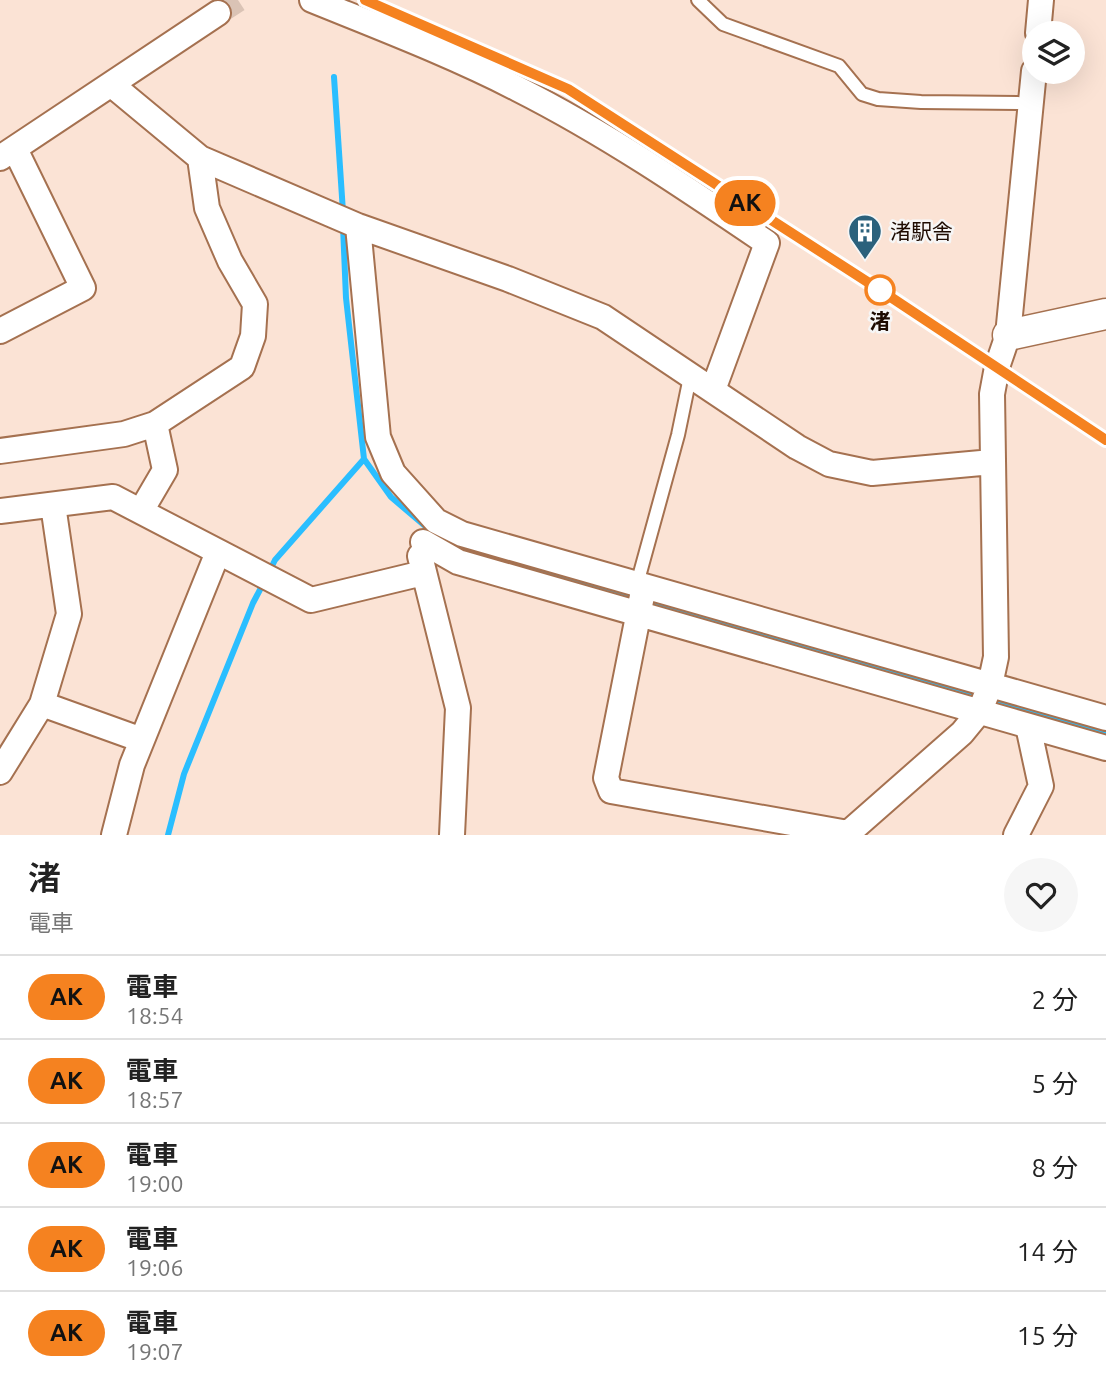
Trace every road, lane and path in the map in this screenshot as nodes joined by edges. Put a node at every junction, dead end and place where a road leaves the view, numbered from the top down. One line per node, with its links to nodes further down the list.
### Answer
1 (312, 0): 16 (street)
2 (698, 0): 8 (lane)
3 (1041, 0): 5 (street)
4 (218, 13): 7 (street)
5 (1039, 21)
6 (1033, 84): 14 (street)
7 (112, 85): 9 (street); 10 (street)
8 (1018, 103)
9 (8, 154): 13 (street)
10 (200, 158): 11 (street); 17 (street)
11 (358, 226): 15 (street); 23 (street)
12 (1106, 314): 14 (street)
13 (0, 331)
14 (1008, 335): 19 (street)
15 (690, 377): 16 (street); 26 (lane)
16 (713, 390): 19 (street)
17 (155, 424): 18 (street); 22 (street)
18 (0, 451)
19 (992, 462): 27 (street)
20 (53, 505): 21 (street); 22 (street); 28 (street)
21 (0, 511)
22 (141, 512): 24 (street)
23 (430, 532): 25 (street); 26 (street)
24 (218, 552): 25 (street); 31 (street)
25 (423, 573): 36 (street)
26 (640, 596): 27 (street); 34 (street)
27 (985, 698): 29 (street); 30 (street); 34 (street)
28 (42, 704): 31 (street); 33 (street)
29 (1106, 718)
30 (1028, 726): 32 (street); 37 (street)
31 (142, 740): 35 (street)
32 (1106, 748)
33 (0, 772)
34 (847, 834)
35 (114, 835)
36 (452, 835)
37 (1016, 835)

